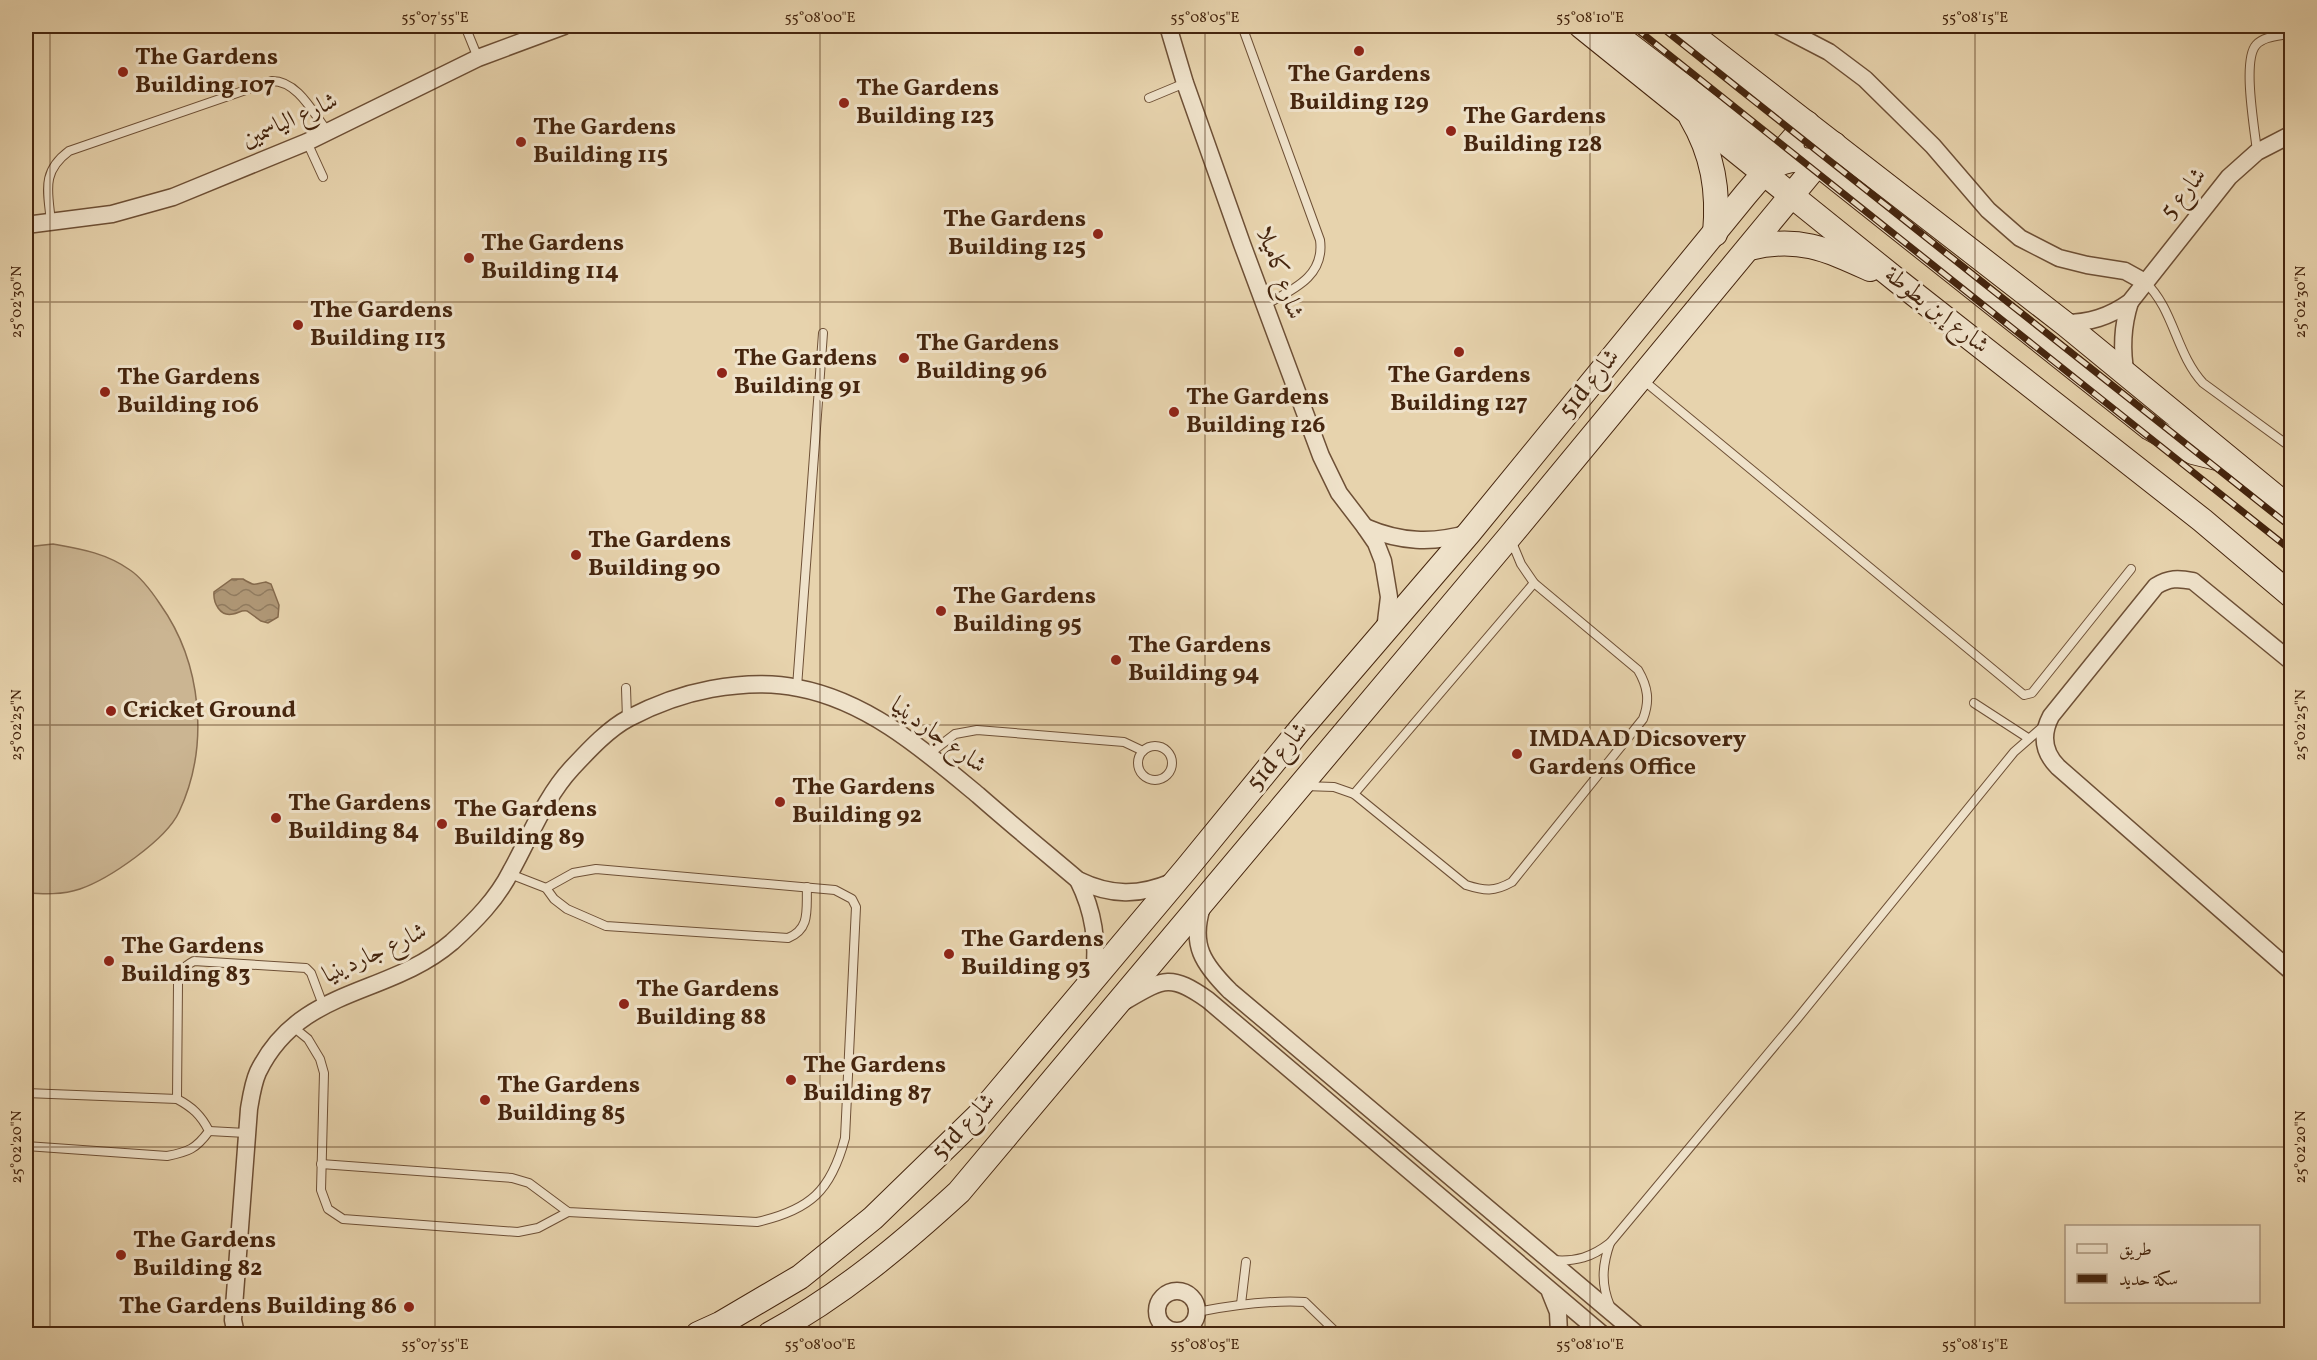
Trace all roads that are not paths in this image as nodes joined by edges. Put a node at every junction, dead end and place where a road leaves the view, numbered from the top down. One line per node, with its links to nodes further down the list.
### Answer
1 (465, 26): 10 (lane)
2 (564, 26): 10 (street, شارع الياسمين)
3 (1168, 26): 11 (street, شارع كاميلا)
4 (1242, 26): 32 (lane)
5 (1581, 26): 13 (street, شارع إبن بطوطة)
6 (1604, 26): 19 (street)
7 (1681, 26): 14 (street)
8 (1779, 26): 30 (street)
9 (2292, 33): 20 (lane)
10 (478, 58): 15 (street, شارع الياسمين)
11 (1185, 83): 12 (lane); 32 (street, شارع كاميلا)
12 (1149, 98)
13 (1687, 110): 22 (street, شارع إبن بطوطة); 27 (street)
14 (1807, 123): 18 (street); 19 (street, 51d شارع)
15 (328, 132): 17 (street, شارع الياسمين); 25 (lane)
16 (2292, 134): 20 (street, شارع 5)
17 (306, 142): 23 (lane); 25 (street, شارع الياسمين)
18 (1834, 144): 19 (street); 21 (street, 51d شارع); 33 (street)
19 (1781, 152): 22 (street, 51d شارع)
20 (2257, 152): 30 (street, شارع 5)
21 (1818, 164): 22 (street); 24 (street, 51d شارع); 38 (street)
22 (1766, 173): 24 (street, شارع إبن بطوطة); 27 (street, 51d شارع)
23 (323, 177)
24 (1792, 195): 28 (street, 51d شارع); 29 (street, شارع إبن بطوطة)
25 (51, 222): 26 (street, شارع الياسمين)
26 (26, 225)
27 (1715, 234): 41 (street, 51d شارع)
28 (1749, 248): 29 (street); 36 (street, 51d شارع)
29 (1899, 282): 45 (street, شارع إبن بطوطة)
30 (2145, 282): 31 (street, شارع 5); 37 (lane)
31 (2130, 302): 33 (street, شارع 5); 35 (street, شارع 5)
32 (1265, 305): 40 (street, شارع كاميلا)
33 (2064, 323): 35 (street)
34 (823, 333): 48 (lane)
35 (2126, 375): 38 (street)
36 (1640, 377): 42 (street, 51d شارع); 43 (lane)
37 (2292, 448)
38 (2237, 463): 39 (street)
39 (2292, 510)
40 (1365, 526): 41 (street); 46 (street, شارع كاميلا)
41 (1468, 533): 46 (street, 51d شارع)
42 (1510, 536): 44 (lane); 56 (street, 51d شارع)
43 (2131, 569)
44 (1534, 584): 57 (lane); 57 (lane)
45 (2292, 596)
46 (1384, 632): 60 (street, 51d شارع)
47 (2292, 662): 52 (street)
48 (797, 687): 51 (street, شارع جاردينيا); 55 (street, شارع جاردينيا)
49 (626, 688): 51 (lane)
50 (1974, 703): 53 (lane)
51 (627, 718): 58 (street, شارع جاردينيا)
52 (2047, 724): 53 (lane); 64 (street)
53 (2028, 738): 76 (lane)
54 (1143, 751): 54 (lane); 55 (lane)
55 (929, 754): 59 (street, شارع جاردينيا)
56 (1301, 786): 57 (lane); 63 (street, 51d شارع)
57 (1354, 794)
58 (510, 874): 62 (lane); 66 (street, شارع جاردينيا)
59 (1078, 879): 60 (street, شارع جاردينيا); 65 (street, شارع جاردينيا)
60 (1175, 880): 65 (street, 51d شارع)
61 (807, 887): 62 (lane); 62 (lane); 75 (lane)
62 (546, 888)
63 (1204, 902): 67 (street, 51d شارع); 77 (street)
64 (2292, 972)
65 (1094, 978): 85 (street, 51d شارع)
66 (323, 1005): 68 (street, شارع جاردينيا); 70 (lane)
67 (1117, 1006): 79 (street); 86 (street, 51d شارع)
68 (292, 1025): 72 (street, شارع جاردينيا); 74 (lane)
69 (26, 1093): 70 (lane)
70 (177, 1099): 71 (lane)
71 (209, 1131): 72 (lane); 73 (lane)
72 (246, 1133): 83 (street, شارع جاردينيا)
73 (26, 1146)
74 (321, 1164): 75 (lane); 75 (lane)
75 (568, 1212)
76 (1610, 1243): 77 (lane); 82 (lane)
77 (1550, 1260): 82 (street)
78 (1246, 1262): 80 (lane)
79 (1548, 1288): 88 (street); 89 (street)
80 (1241, 1304): 81 (lane); 87 (lane)
81 (1197, 1312): 84 (street); 84 (street)
82 (1614, 1313): 90 (street)
83 (231, 1330)
84 (1173, 1332)
85 (698, 1335)
86 (770, 1335)
87 (1338, 1335)
88 (1559, 1335)
89 (1602, 1335)
90 (1637, 1335)

